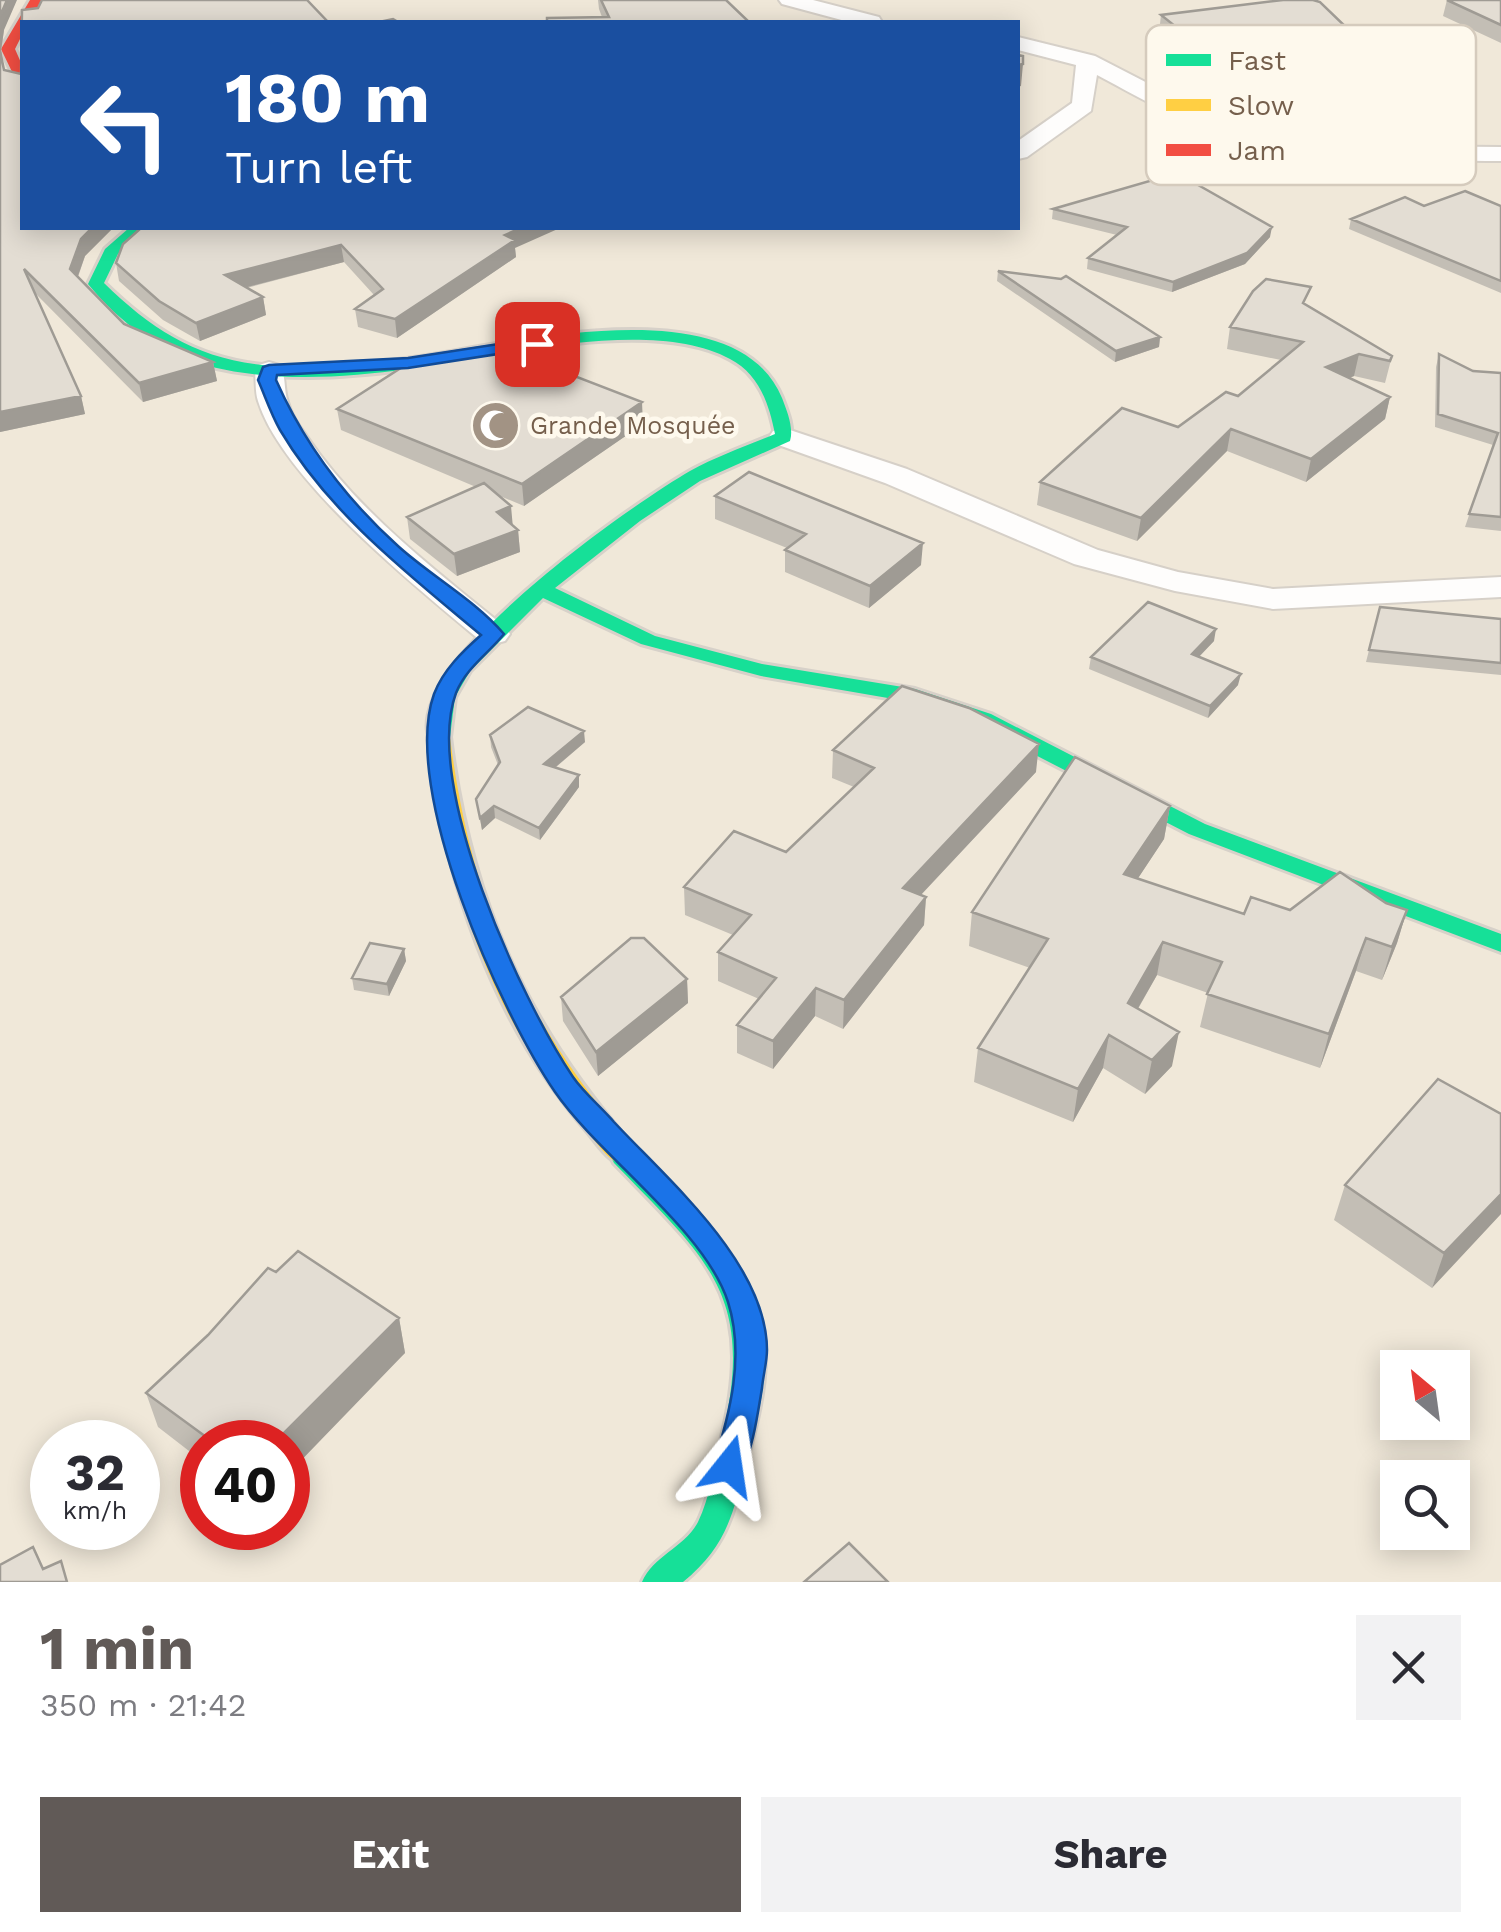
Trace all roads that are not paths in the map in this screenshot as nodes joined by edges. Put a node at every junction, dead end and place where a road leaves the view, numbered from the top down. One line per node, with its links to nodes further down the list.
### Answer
1 (798, 2): 2 (street)
2 (864, 20)
3 (20, 25): 5 (street)
4 (1020, 44): 6 (street)
5 (4, 50): 7 (street)
6 (1087, 61): 8 (street); 9 (street)
7 (20, 75)
8 (1146, 91)
9 (1020, 151)
10 (1476, 154): 11 (street)
11 (1501, 154)
12 (135, 230): 13 (street)
13 (269, 370): 14 (street); 17 (street)
14 (784, 438): 15 (street); 16 (street)
15 (1501, 588)
16 (543, 590): 17 (street); 18 (street)
17 (494, 634): 19 (street)
18 (1501, 943)
19 (658, 1582)

